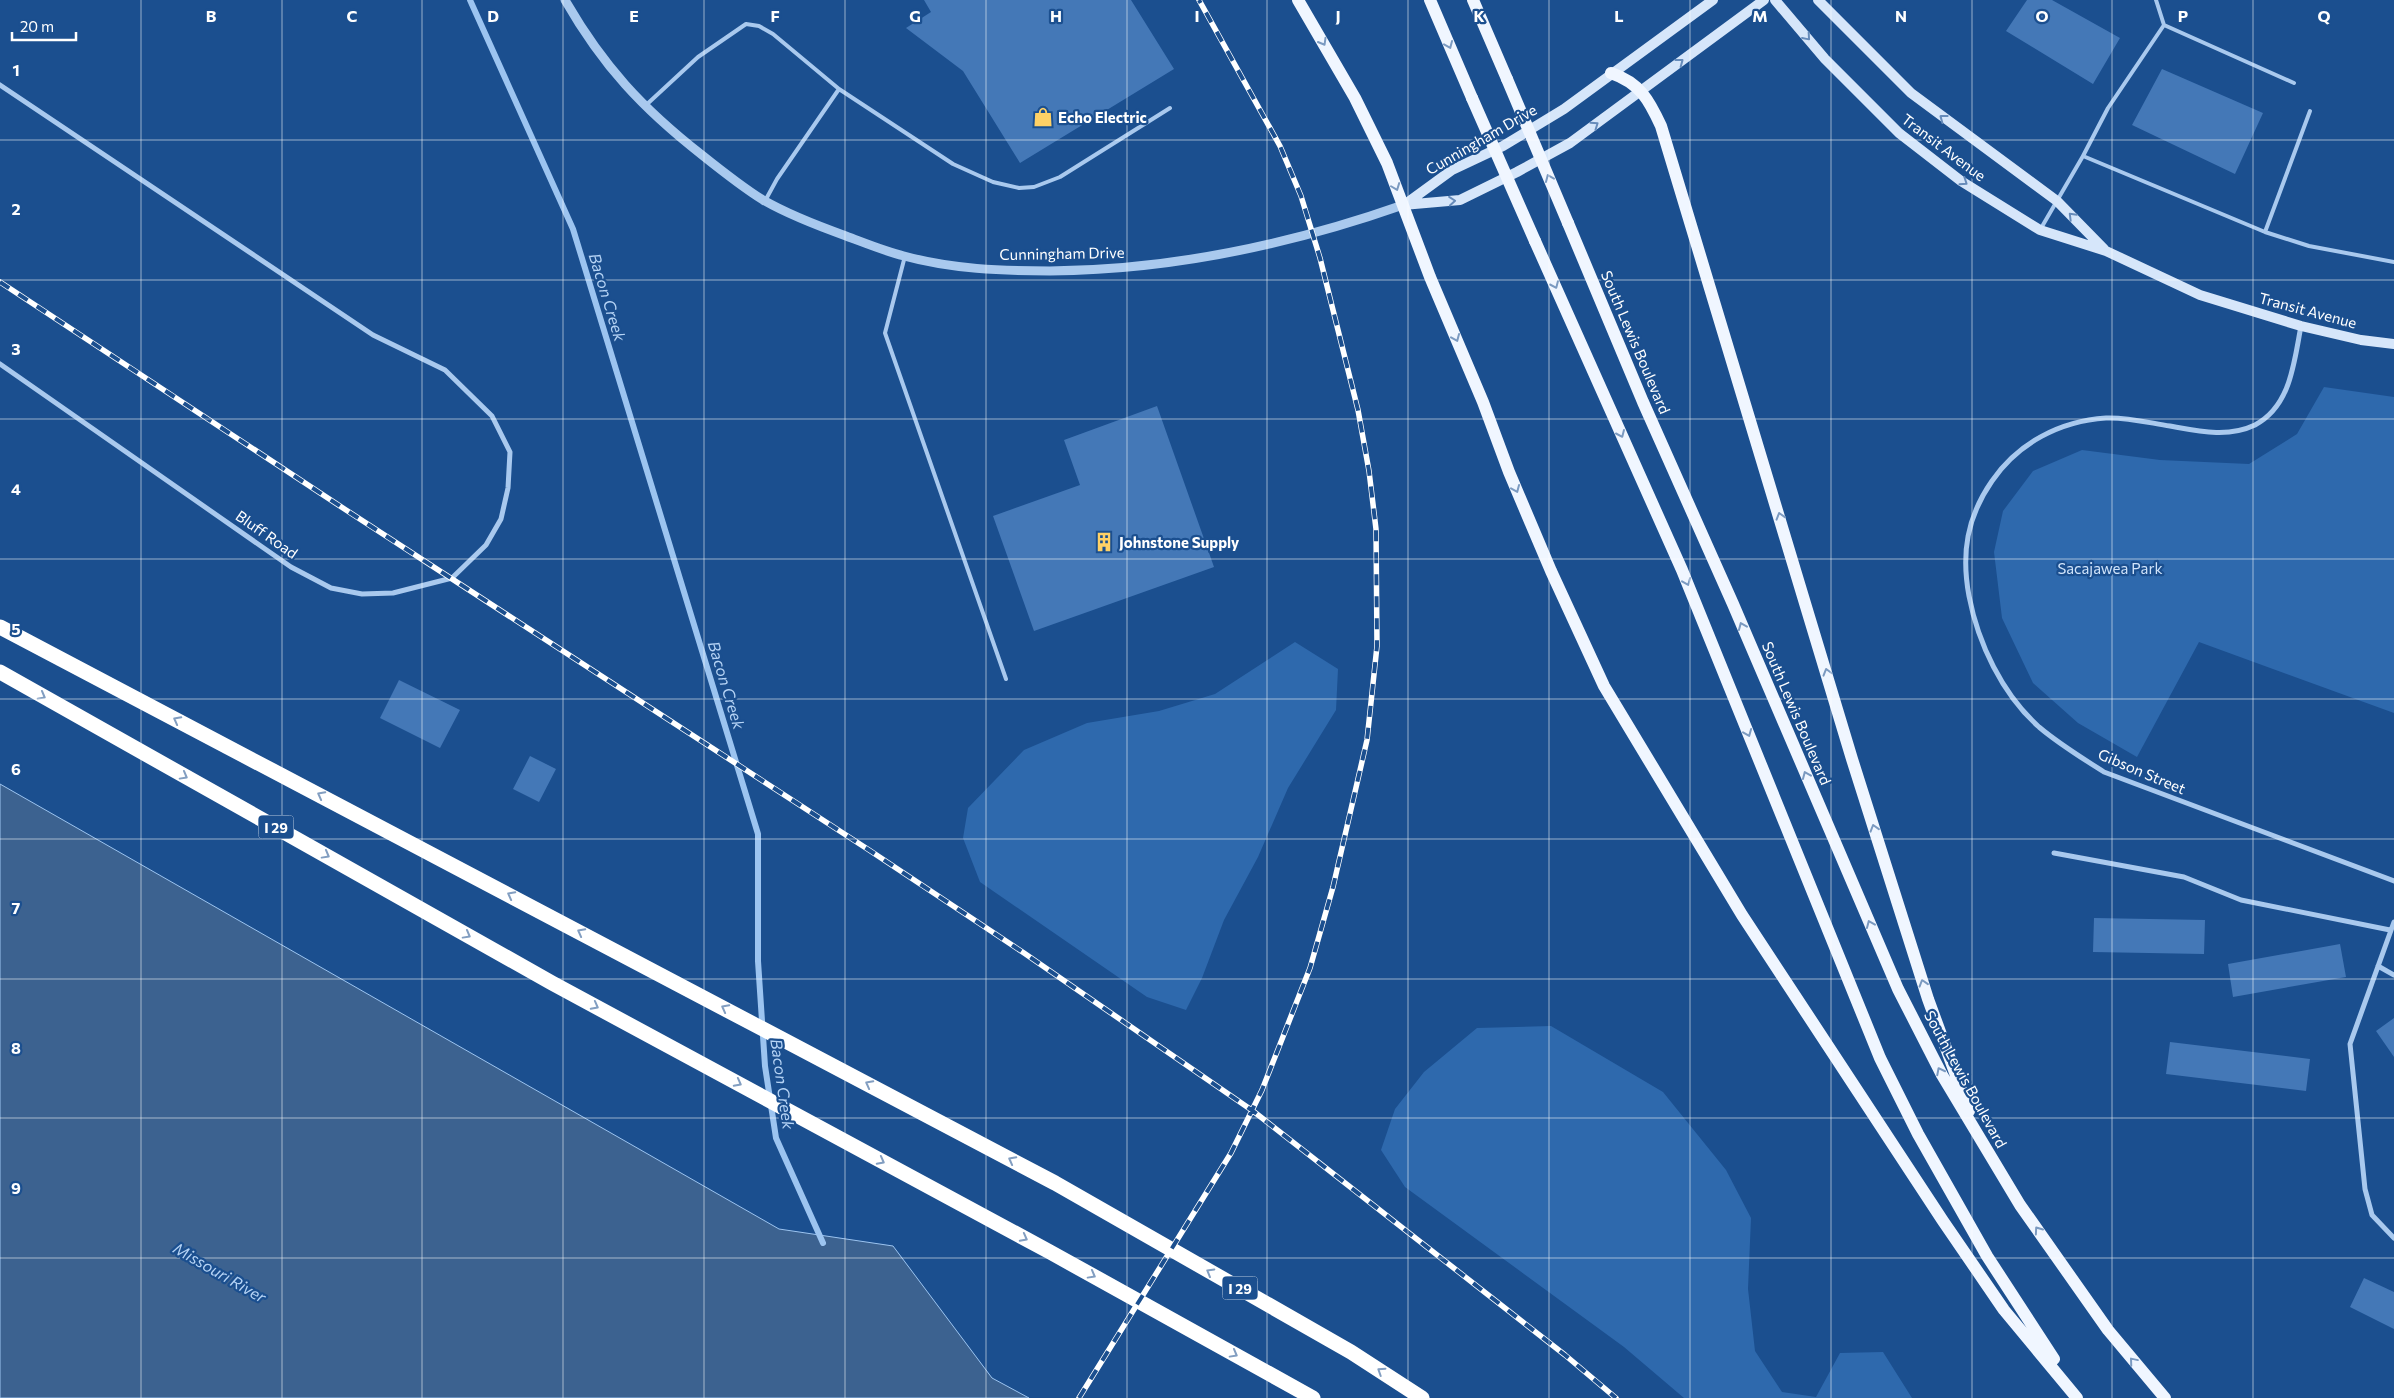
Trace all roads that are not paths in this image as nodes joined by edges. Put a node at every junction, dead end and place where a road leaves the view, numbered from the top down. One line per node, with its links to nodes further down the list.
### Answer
1 (565, 0): 16 (street, Cunningham Drive)
2 (1298, 0): 22 (main road, one-way to 22)
3 (1430, 0): 45 (main road, one-way to 45, bridge)
4 (1473, 0): 40 (main road, South Lewis Boulevard, one-way to 4, bridge)
5 (1713, 0): 11 (main road, Cunningham Drive)
6 (1764, 0): 15 (main road, one-way to 6)
7 (1775, 0): 23 (main road, Transit Avenue, one-way to 23)
8 (1818, 0): 21 (main road, Transit Avenue, one-way to 8)
9 (2156, 0): 10 (lane)
10 (2164, 25): 12 (lane); 19 (lane)
11 (1611, 73): 15 (main road); 22 (main road, Cunningham Drive)
12 (2294, 83)
13 (0, 85): 30 (street, Bluff Road)
14 (839, 88): 16 (lane); 17 (lane); 20 (lane)
15 (1641, 91): 22 (main road, one-way to 15); 40 (main road, one-way to 15)
16 (645, 106): 20 (street, Cunningham Drive)
17 (1170, 108)
18 (2310, 111): 24 (lane)
19 (2083, 156): 21 (lane); 24 (lane)
20 (765, 201): 26 (street, Cunningham Drive)
21 (2057, 201): 23 (lane); 25 (main road, Transit Avenue, one-way to 21)
22 (1403, 205): 26 (street, Cunningham Drive); 44 (main road, one-way to 44)
23 (2040, 230): 25 (main road, Transit Avenue)
24 (2264, 232): 27 (lane)
25 (2106, 251): 28 (main road, Transit Avenue)
26 (905, 256): 33 (lane)
27 (2394, 262)
28 (2301, 326): 29 (main road, Transit Avenue); 35 (street, Gibson Street)
29 (2394, 344)
30 (0, 364)
31 (0, 627): 43 (highway, I 29, one-way to 31)
32 (0, 672): 42 (highway, I 29, one-way to 42)
33 (1006, 679)
34 (2054, 853): 37 (street)
35 (2394, 881)
36 (2394, 922): 37 (street)
37 (2390, 930): 38 (street)
38 (2378, 966): 39 (street); 41 (street)
39 (2394, 975)
40 (1982, 1143): 46 (main road, South Lewis Boulevard, one-way to 40)
41 (2394, 1238)
42 (1313, 1398)
43 (1422, 1398)
44 (2077, 1398)
45 (2082, 1398)
46 (2165, 1398)

